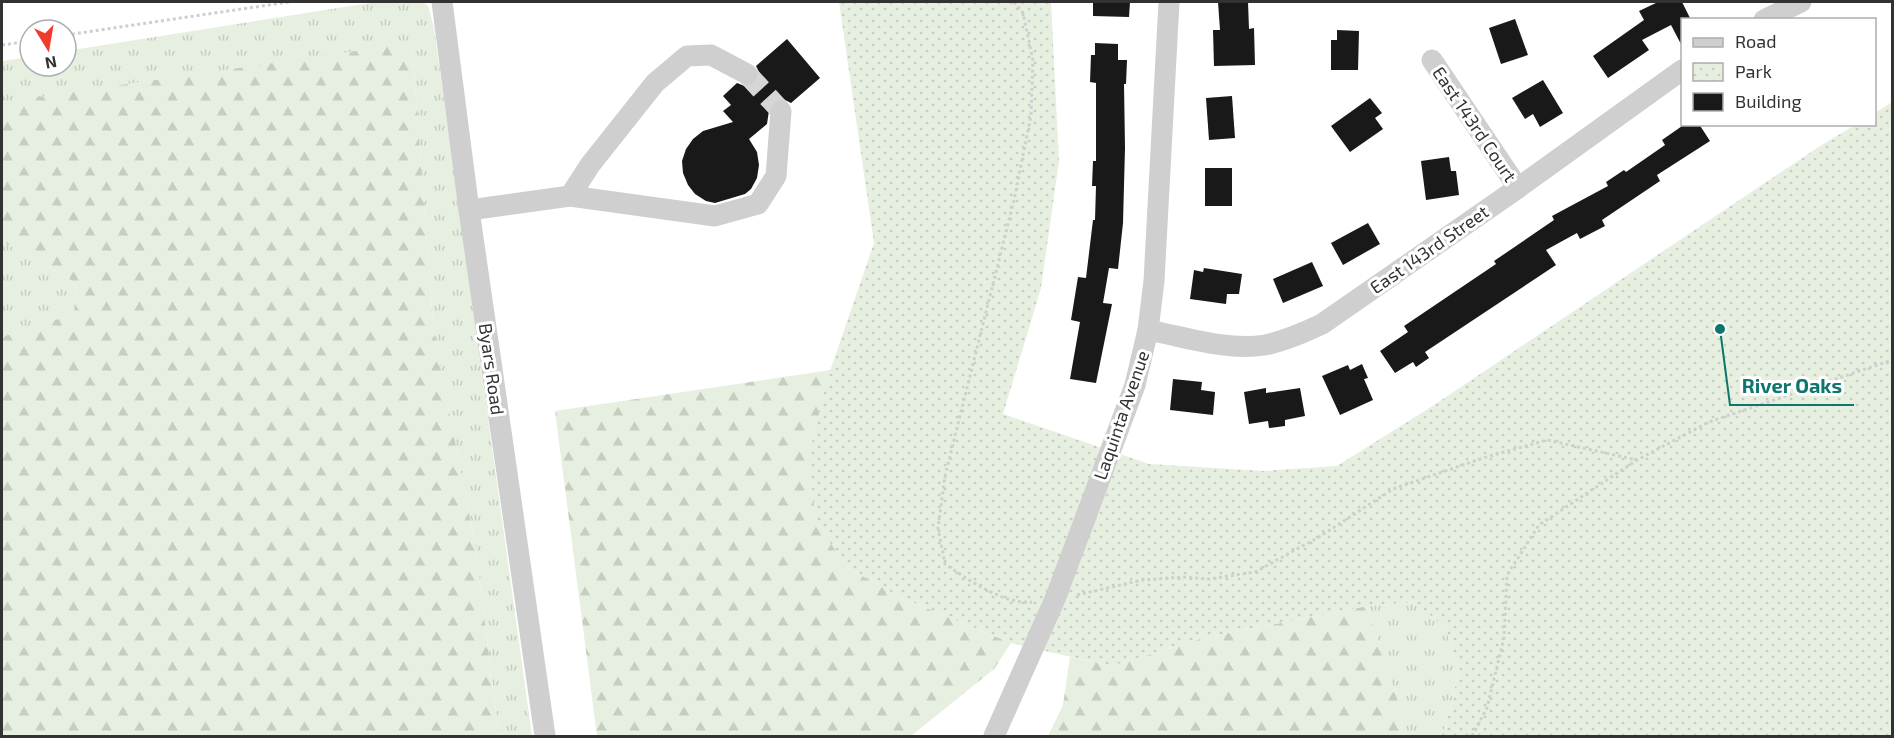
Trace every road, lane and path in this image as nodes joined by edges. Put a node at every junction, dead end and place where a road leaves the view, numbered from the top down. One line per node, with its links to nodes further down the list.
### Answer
1 (289, 2): 7 (path)
2 (442, 2): 16 (street, Byars Road)
3 (1014, 2): 20 (path)
4 (1169, 2): 17 (street, Laquinta Avenue)
5 (1801, 2): 6 (street)
6 (1768, 18)
7 (78, 33)
8 (18, 43): 9 (path)
9 (2, 45)
10 (1432, 60): 14 (street, East 143rd Court)
11 (1681, 71): 14 (street, East 143rd Street)
12 (747, 74): 15 (street)
13 (782, 111): 15 (street)
14 (1518, 188): 17 (street, East 143rd Street)
15 (570, 196): 16 (street)
16 (469, 210): 21 (street, Byars Road)
17 (1148, 330): 20 (street, Laquinta Avenue)
18 (1893, 360): 19 (path)
19 (1637, 460): 20 (path); 23 (path)
20 (1055, 599): 22 (street, Laquinta Avenue)
21 (545, 736)
22 (994, 736)
23 (1472, 736)

